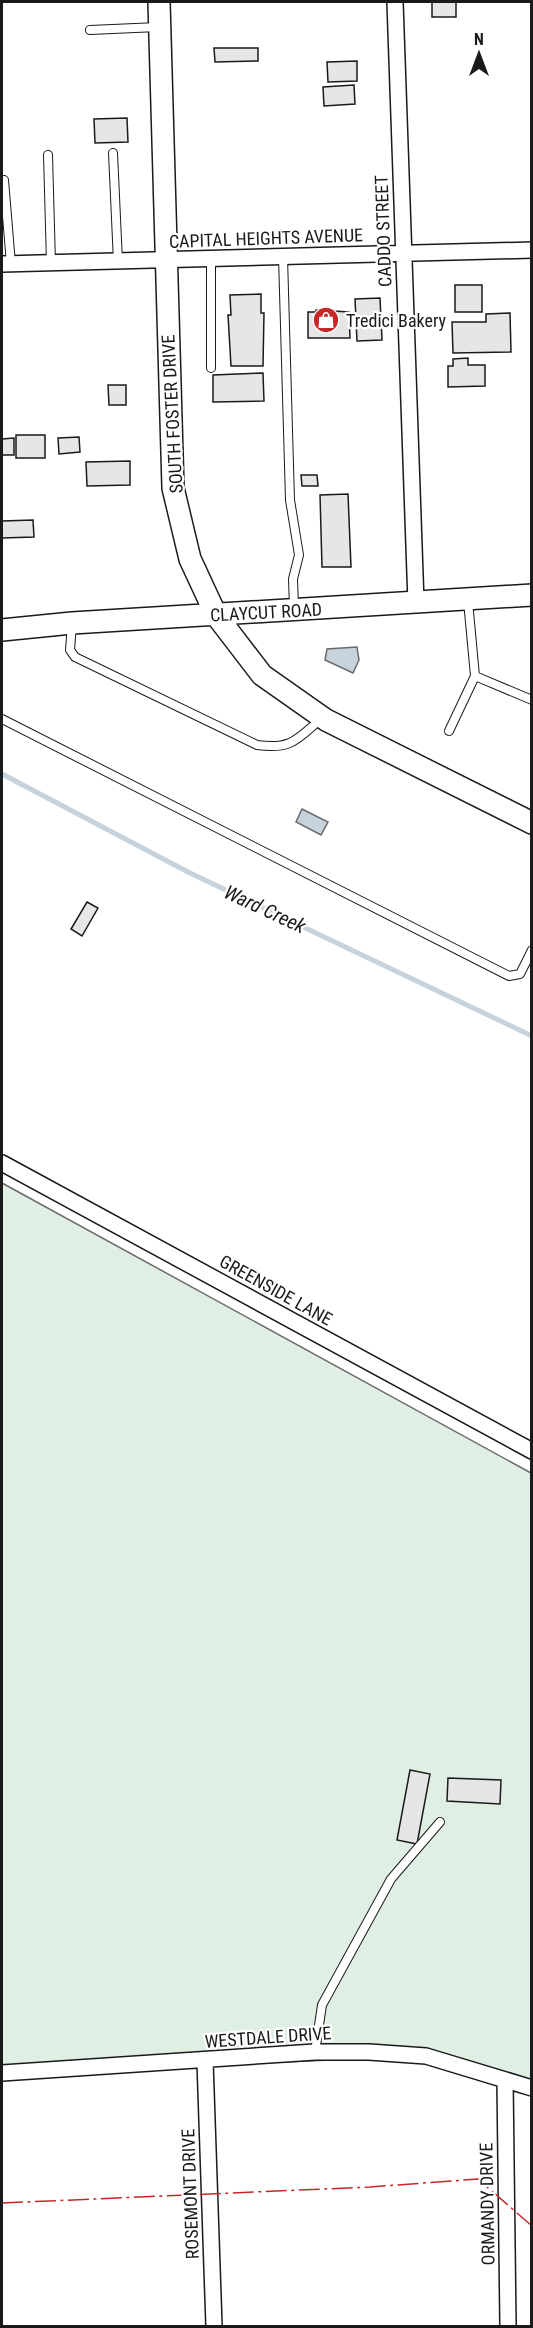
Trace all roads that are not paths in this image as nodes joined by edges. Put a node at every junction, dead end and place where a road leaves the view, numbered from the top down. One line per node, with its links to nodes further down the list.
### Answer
1 (159, 2): 3 (street, SOUTH FOSTER DRIVE)
2 (395, 2): 9 (street, CADDO STREET)
3 (159, 27): 4 (lane); 12 (street, SOUTH FOSTER DRIVE)
4 (90, 30)
5 (113, 153): 13 (lane)
6 (48, 155): 14 (lane)
7 (4, 180): 15 (lane)
8 (531, 250): 9 (street, CAPITAL HEIGHTS AVENUE)
9 (404, 254): 10 (street, CAPITAL HEIGHTS AVENUE); 19 (street, CADDO STREET)
10 (283, 257): 11 (street, CAPITAL HEIGHTS AVENUE); 20 (lane)
11 (211, 259): 12 (street, CAPITAL HEIGHTS AVENUE); 16 (lane)
12 (167, 261): 13 (street, CAPITAL HEIGHTS AVENUE); 21 (street, SOUTH FOSTER DRIVE)
13 (118, 262): 14 (street, CAPITAL HEIGHTS AVENUE)
14 (51, 263): 15 (street, CAPITAL HEIGHTS AVENUE)
15 (6, 264)
16 (211, 368)
17 (531, 595): 18 (street, CLAYCUT ROAD)
18 (468, 599): 19 (street, CLAYCUT ROAD); 24 (lane)
19 (416, 603): 20 (street, CLAYCUT ROAD)
20 (295, 611): 21 (street, CLAYCUT ROAD)
21 (216, 615): 22 (street, CLAYCUT ROAD); 26 (street, SOUTH FOSTER DRIVE)
22 (72, 623): 23 (street, CLAYCUT ROAD); 26 (lane)
23 (2, 630)
24 (475, 676): 25 (lane); 28 (lane)
25 (531, 700)
26 (322, 718): 29 (street, SOUTH FOSTER DRIVE)
27 (2, 719): 30 (lane)
28 (449, 731)
29 (531, 824)
30 (531, 950)
31 (2, 1163): 32 (street, GREENSIDE LANE)
32 (531, 1451)
33 (440, 1822): 34 (lane)
34 (315, 2052): 35 (street, WESTDALE DRIVE); 37 (street, WESTDALE DRIVE)
35 (204, 2061): 36 (street, WESTDALE DRIVE); 39 (street, ROSEMONT DRIVE)
36 (2, 2073)
37 (505, 2080): 38 (street, WESTDALE DRIVE); 40 (street, ORMANDY DRIVE)
38 (531, 2088)
39 (214, 2326)
40 (508, 2326)

